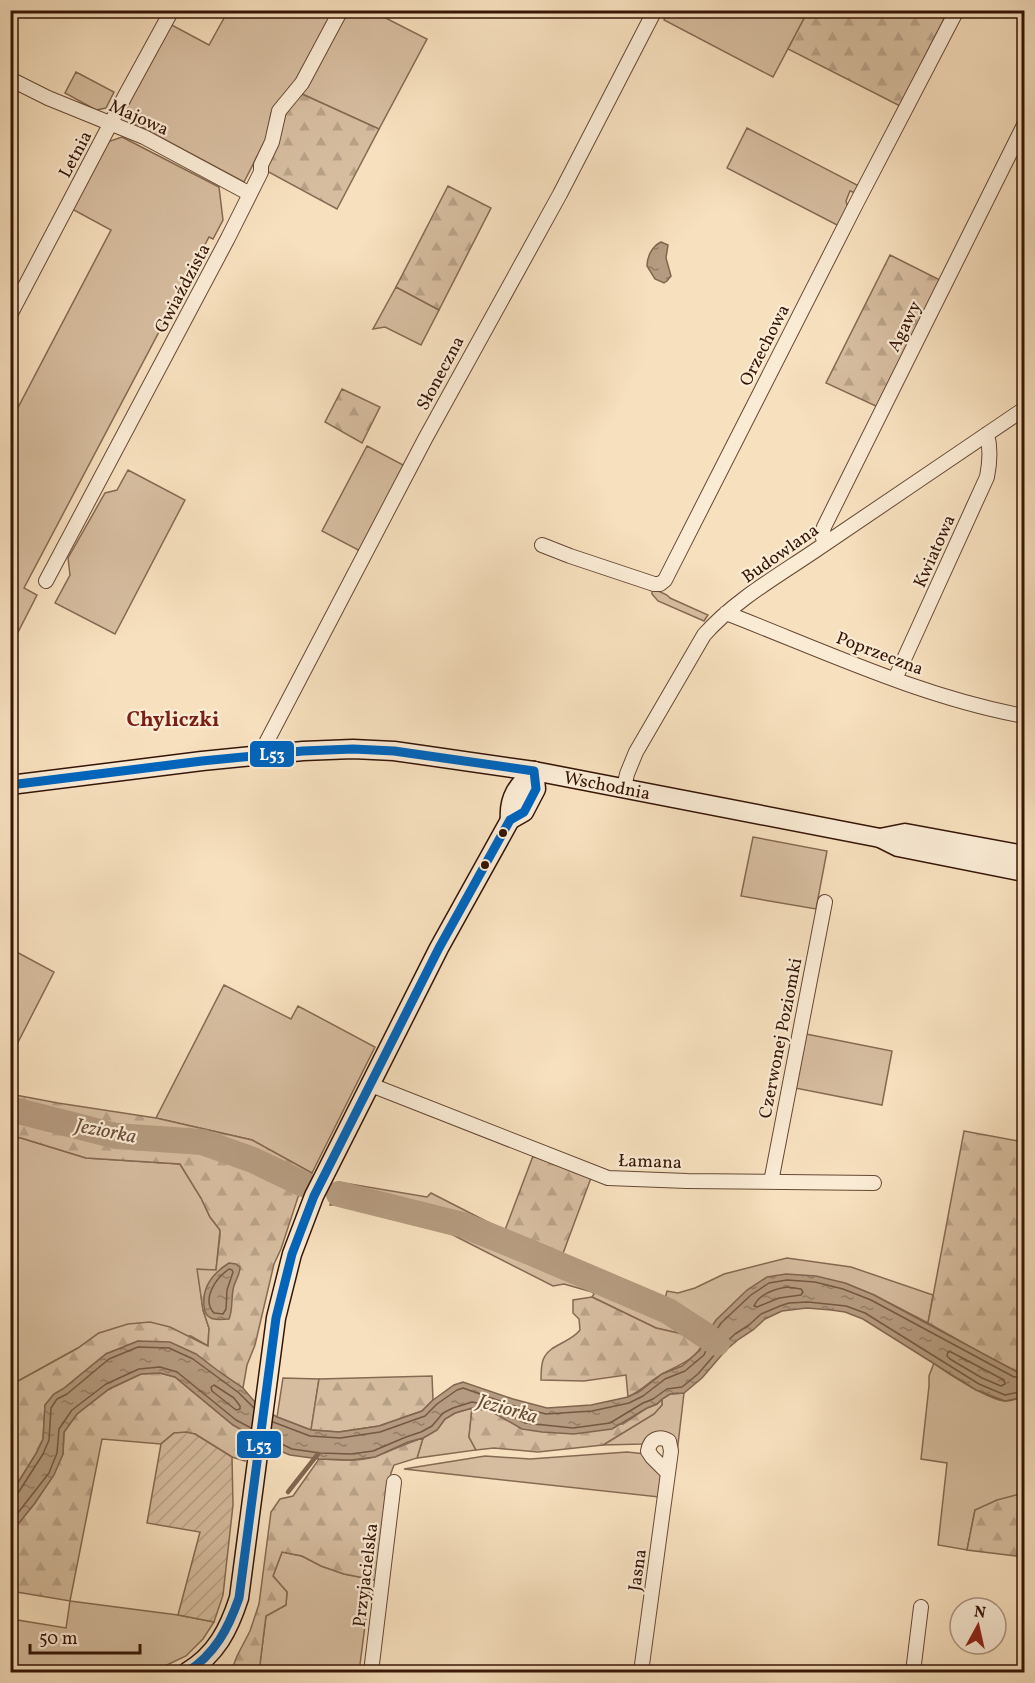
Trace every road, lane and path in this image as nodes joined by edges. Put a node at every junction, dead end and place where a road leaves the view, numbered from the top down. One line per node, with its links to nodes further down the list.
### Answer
1 (172, 10): 6 (street, Letnia)
2 (341, 10): 8 (street, Gwiaździsta)
3 (656, 10): 18 (street, Słoneczna)
4 (957, 10): 13 (street, Orzechowa)
5 (10, 79): 6 (street, Majowa)
6 (111, 123): 8 (street, Majowa); 9 (street, Letnia)
7 (1024, 125): 12 (street, Agawy)
8 (250, 194): 14 (street, Gwiaździsta)
9 (10, 315)
10 (1024, 409): 11 (street, Budowlana)
11 (987, 434): 12 (street, Budowlana); 16 (street, Kwiatowa)
12 (825, 544): 15 (street, Budowlana)
13 (542, 545)
14 (46, 581)
15 (726, 613): 16 (street, Poprzeczna); 21 (street, Budowlana)
16 (895, 679): 17 (street, Poprzeczna)
17 (1024, 716)
18 (264, 755): 19 (main road, Wschodnia); 20 (main road, Wschodnia)
19 (534, 771): 21 (main road, Wschodnia); 26 (main road)
20 (10, 785)
21 (624, 788): 22 (main road, Wschodnia)
22 (880, 838): 23 (main road, Wschodnia); 24 (main road, Wschodnia)
23 (1024, 855)
24 (1024, 872)
25 (825, 902): 27 (street, Czerwonej Poziomki)
26 (371, 1084): 27 (street, Łamana); 32 (main road)
27 (771, 1182): 28 (street, Łamana)
28 (874, 1183)
29 (668, 1473): 34 (street, Jasna)
30 (394, 1482): 33 (street, Przyjacielska)
31 (921, 1607): 35 (street)
32 (187, 1672)
33 (371, 1672)
34 (641, 1672)
35 (913, 1672)

